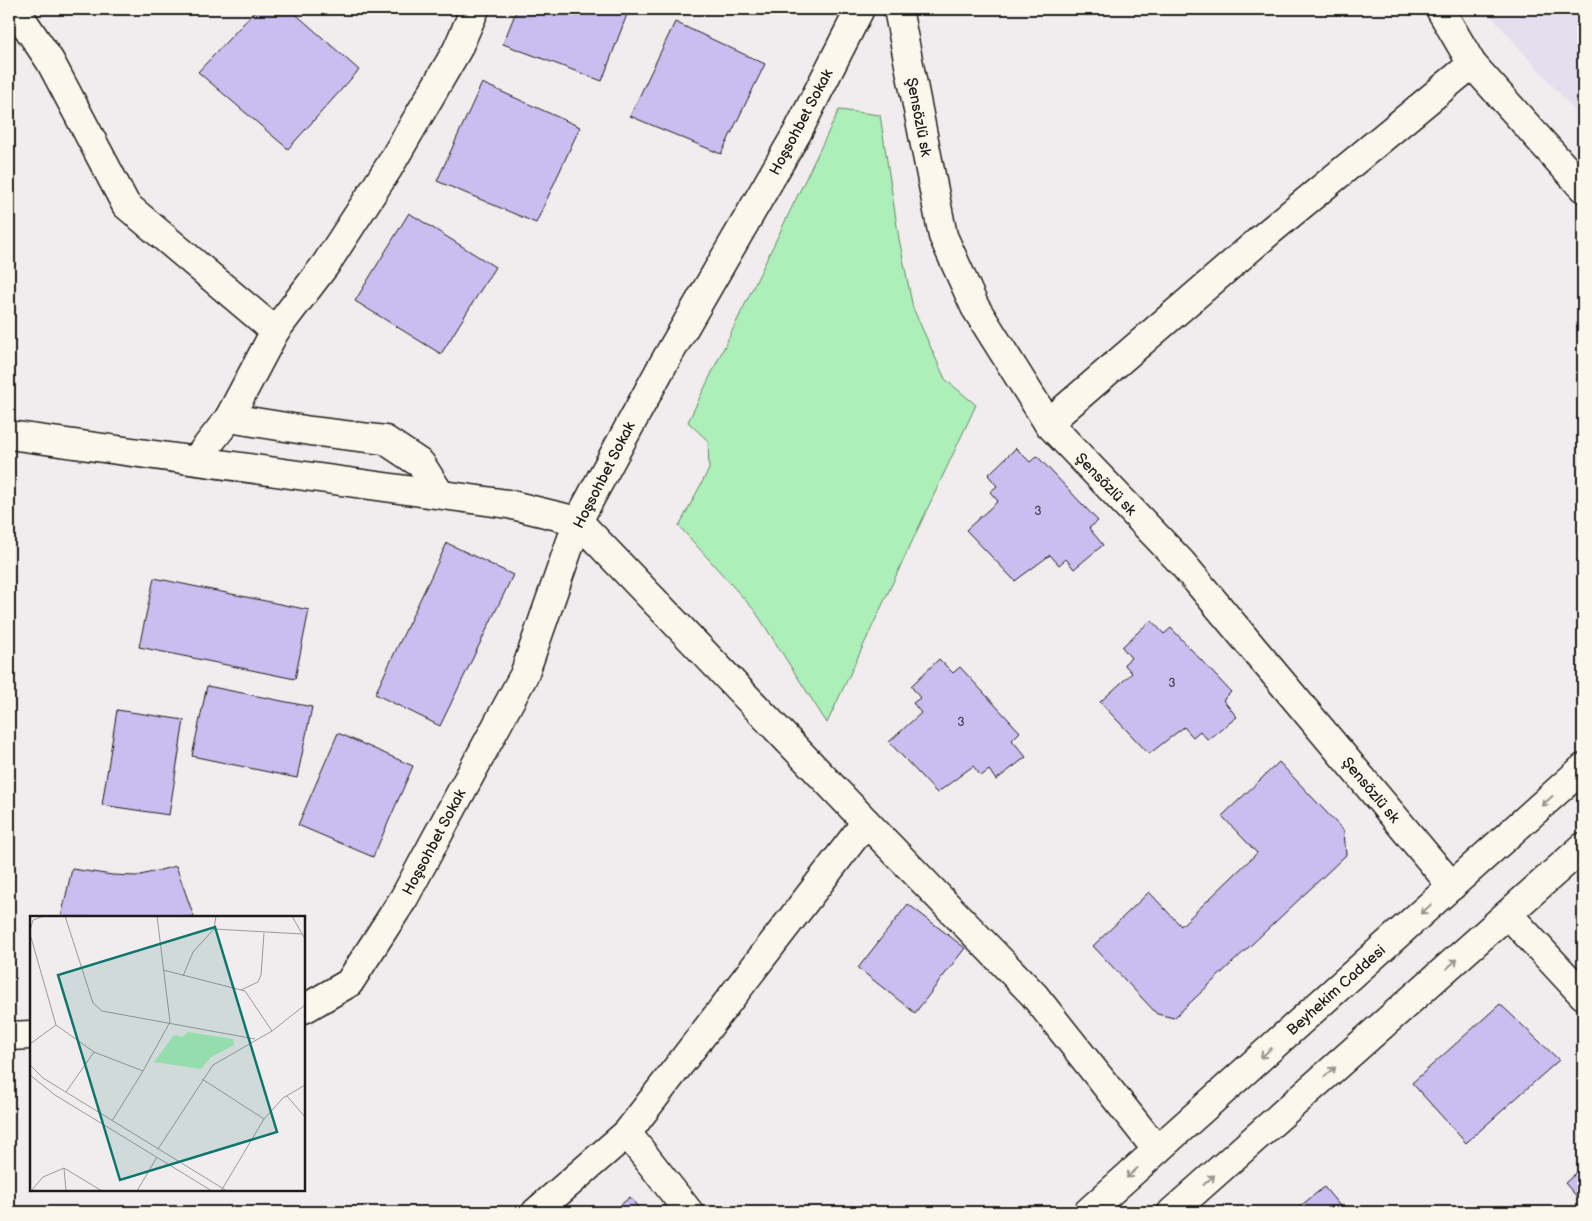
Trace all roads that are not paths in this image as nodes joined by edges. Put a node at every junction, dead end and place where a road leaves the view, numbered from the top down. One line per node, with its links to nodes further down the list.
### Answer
1 (15, 9): 8 (street)
2 (475, 9): 8 (street)
3 (860, 9): 14 (street, Hoşsohbet Sokak)
4 (898, 9): 10 (street, Şensözlü sk)
5 (1440, 9): 6 (street)
6 (1472, 64): 7 (street); 10 (street)
7 (1583, 188)
8 (275, 331): 9 (street)
9 (229, 418): 12 (street); 13 (street)
10 (1048, 423): 18 (street, Şensözlü sk)
11 (9, 435): 12 (street)
12 (196, 460): 13 (street)
13 (440, 494): 14 (street)
14 (578, 521): 16 (street); 21 (street, Hoşsohbet Sokak)
15 (1583, 768): 18 (street, Beyhekim Caddesi, one-way to 18)
16 (866, 822): 24 (street); 25 (street)
17 (1583, 847): 19 (street)
18 (1452, 886): 25 (street, Beyhekim Caddesi, one-way to 25)
19 (1508, 914): 20 (street); 29 (street, one-way to 19)
20 (1583, 996)
21 (305, 1009)
22 (30, 1035): 23 (street)
23 (9, 1036)
24 (627, 1133): 26 (street); 27 (street)
25 (1157, 1150): 28 (street, Beyhekim Caddesi, one-way to 28)
26 (536, 1212)
27 (688, 1212)
28 (1088, 1212)
29 (1172, 1212)

